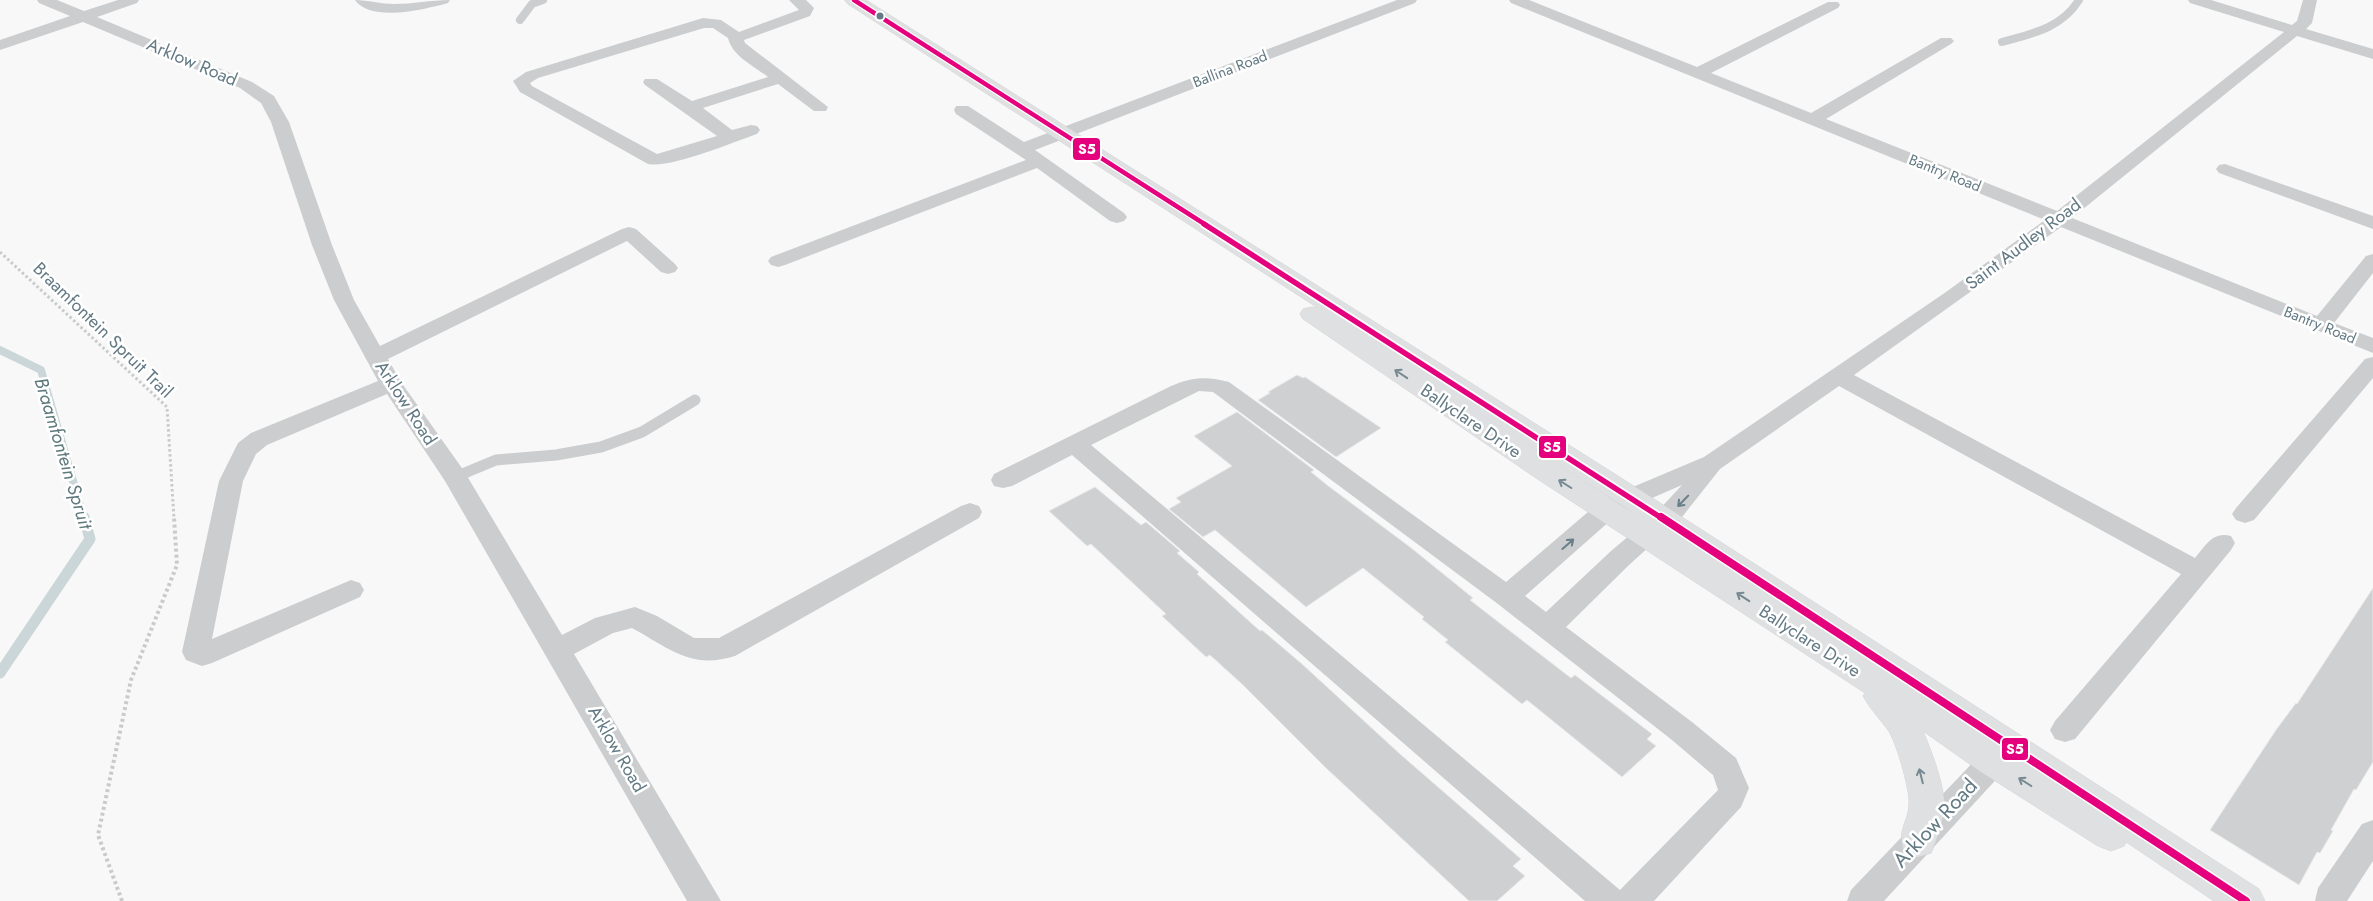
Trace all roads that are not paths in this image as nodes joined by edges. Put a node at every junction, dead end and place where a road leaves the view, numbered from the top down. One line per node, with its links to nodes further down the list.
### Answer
1 (44, 0): 15 (street, Arklow Road)
2 (132, 0): 15 (street)
3 (362, 0): 4 (street)
4 (443, 0)
5 (544, 0): 16 (lane)
6 (796, 0): 18 (street)
7 (831, 0): 31 (street, Ballyclare Drive)
8 (854, 0): 31 (street, Ballyclare Drive)
9 (1410, 0): 31 (street, Ballina Road)
10 (1516, 0): 23 (street, Bantry Road)
11 (2079, 0): 20 (lane)
12 (2195, 0): 17 (street)
13 (2310, 0): 17 (street, Saint Audley Road)
14 (1833, 6): 23 (street)
15 (83, 16): 21 (street); 44 (street, Arklow Road)
16 (520, 20)
17 (2295, 30): 22 (street); 37 (street, Saint Audley Road)
18 (736, 38): 24 (street); 32 (street)
19 (1946, 41): 29 (street)
20 (2002, 42)
21 (0, 45)
22 (2373, 54)
23 (1697, 74): 29 (street, Bantry Road)
24 (780, 78): 26 (street); 27 (street)
25 (651, 82): 26 (street)
26 (690, 107): 32 (street)
27 (820, 107)
28 (962, 110): 33 (street)
29 (1812, 120): 37 (street, Bantry Road)
30 (751, 130): 32 (street)
31 (1057, 135): 33 (street, Ballina Road); 53 (street, Ballyclare Drive)
32 (730, 137)
33 (1022, 149): 34 (street)
34 (1039, 161): 36 (street); 40 (street)
35 (2225, 169): 38 (street)
36 (1117, 217)
37 (2059, 219): 42 (street, Bantry Road); 46 (street, Saint Audley Road)
38 (2373, 223)
39 (2373, 260): 42 (street)
40 (778, 261)
41 (668, 268): 44 (street)
42 (2321, 325): 43 (street, Bantry Road)
43 (2373, 346)
44 (376, 356): 47 (street, Arklow Road)
45 (2373, 364): 55 (street)
46 (1838, 376): 50 (street, Saint Audley Road); 58 (street)
47 (391, 384): 51 (street, Arklow Road); 59 (street)
48 (695, 400): 51 (lane)
49 (1073, 443): 52 (street); 60 (street); 70 (street)
50 (1712, 462): 53 (street, Saint Audley Road); 56 (street, Saint Audley Road, one-way to 56)
51 (455, 477): 62 (street, Arklow Road)
52 (1003, 480)
53 (1618, 503): 56 (street, Ballyclare Drive); 60 (street, Saint Audley Road, one-way to 53)
54 (970, 512): 62 (street)
55 (2245, 514)
56 (1655, 528): 61 (street, Saint Audley Road); 63 (street, Ballyclare Drive, one-way to 56); 65 (street, Ballyclare Drive)
57 (2222, 543): 58 (street)
58 (2198, 571): 64 (street)
59 (351, 590)
60 (1507, 597): 61 (street)
61 (1547, 628): 71 (street)
62 (557, 650): 69 (street, Arklow Road)
63 (1863, 676): 65 (street, Ballyclare Drive); 67 (street, one-way to 63)
64 (2066, 730)
65 (1999, 753): 67 (street, Arklow Road); 73 (street, Ballyclare Drive, one-way to 65); 74 (street, Ballyclare Drive)
66 (2373, 834): 68 (street)
67 (1918, 841): 72 (street, Arklow Road)
68 (2330, 899)
69 (705, 901)
70 (1609, 901)
71 (1632, 901)
72 (1863, 901)
73 (2214, 901)
74 (2246, 901)

